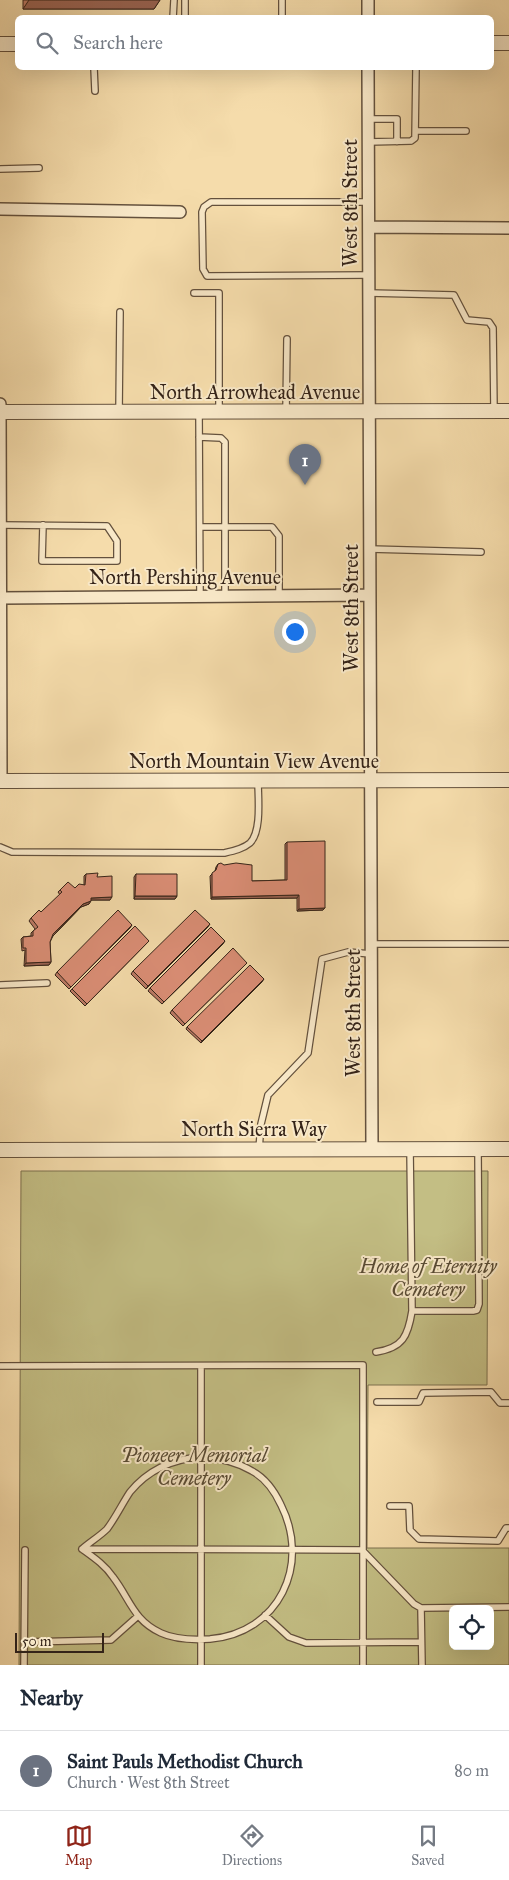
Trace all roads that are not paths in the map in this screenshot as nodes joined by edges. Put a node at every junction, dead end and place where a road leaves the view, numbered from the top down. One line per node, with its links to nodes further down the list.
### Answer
1 (174, 0): 5 (lane)
2 (185, 0): 6 (lane)
3 (282, 0): 7 (lane)
4 (368, 0): 8 (street)
5 (174, 15)
6 (185, 15)
7 (282, 15)
8 (368, 15)
9 (494, 43): 10 (street)
10 (509, 43)
11 (0, 44): 12 (street)
12 (15, 44)
13 (94, 70): 16 (lane)
14 (368, 70): 17 (street, West 8th Street)
15 (416, 70): 19 (lane)
16 (94, 91)
17 (368, 119): 20 (street, West 8th Street); 21 (lane)
18 (466, 130): 19 (lane)
19 (416, 131): 21 (lane)
20 (368, 142): 21 (lane); 24 (street, West 8th Street)
21 (397, 142)
22 (39, 168): 23 (lane)
23 (0, 169)
24 (369, 202): 27 (street, West 8th Street); 29 (lane)
25 (0, 209): 26 (street)
26 (180, 212)
27 (369, 227): 28 (street); 29 (street, West 8th Street)
28 (509, 228)
29 (369, 275): 31 (street, West 8th Street)
30 (194, 293): 40 (lane)
31 (369, 293): 35 (lane); 42 (street, West 8th Street)
32 (120, 312): 38 (lane)
33 (287, 339): 41 (lane)
34 (0, 404): 37 (street)
35 (494, 411): 36 (street, North Arrowhead Avenue); 42 (street, North Arrowhead Avenue)
36 (509, 411)
37 (0, 412): 38 (street, North Arrowhead Avenue); 44 (street)
38 (119, 412): 39 (street, North Arrowhead Avenue)
39 (199, 412): 40 (street, North Arrowhead Avenue); 43 (lane)
40 (219, 412): 41 (street, North Arrowhead Avenue)
41 (286, 412): 42 (street, North Arrowhead Avenue)
42 (369, 412): 49 (street, West 8th Street)
43 (199, 437): 46 (lane); 47 (lane)
44 (0, 525): 45 (lane); 48 (street)
45 (43, 525): 45 (lane)
46 (200, 527): 47 (lane); 53 (lane)
47 (225, 527): 51 (lane); 54 (lane)
48 (0, 533): 55 (street)
49 (370, 549): 50 (lane); 52 (street, West 8th Street)
50 (481, 552)
51 (279, 595): 52 (street, North Pershing Avenue); 54 (street, North Pershing Avenue)
52 (370, 595): 56 (street, West 8th Street)
53 (200, 596): 54 (street, North Pershing Avenue); 55 (street, North Pershing Avenue)
54 (225, 596)
55 (0, 605): 58 (street)
56 (371, 780): 57 (street, North Mountain View Avenue); 59 (street, North Mountain View Avenue); 62 (street, West 8th Street)
57 (509, 780)
58 (0, 781): 59 (street, North Mountain View Avenue)
59 (258, 781): 60 (lane)
60 (0, 847)
61 (509, 944): 62 (lane)
62 (371, 949): 65 (lane); 66 (street, West 8th Street)
63 (47, 983): 64 (lane)
64 (0, 985)
65 (259, 1149): 66 (street, North Sierra Way); 70 (street, North Sierra Way)
66 (372, 1149): 67 (street, North Sierra Way)
67 (410, 1149): 68 (street, North Sierra Way); 71 (lane)
68 (478, 1149): 69 (street, North Sierra Way); 71 (lane)
69 (509, 1149)
70 (0, 1150)
71 (412, 1311): 72 (lane)
72 (376, 1352)
73 (0, 1366): 74 (lane)
74 (201, 1366): 77 (lane); 84 (lane)
75 (378, 1402): 76 (lane)
76 (509, 1403)
77 (201, 1457): 80 (lane); 82 (lane); 83 (lane)
78 (390, 1506): 79 (lane)
79 (509, 1528)
80 (82, 1549): 82 (lane); 88 (lane)
81 (25, 1550): 90 (lane)
82 (201, 1550): 83 (lane); 89 (lane)
83 (292, 1550): 84 (lane); 87 (lane)
84 (362, 1550): 86 (lane); 91 (lane)
85 (509, 1607): 86 (lane)
86 (422, 1608): 92 (lane)
87 (265, 1615): 89 (lane); 91 (lane)
88 (138, 1616): 89 (lane); 90 (lane)
89 (201, 1639): 94 (lane)
90 (24, 1642): 93 (lane)
91 (363, 1642): 92 (lane); 95 (lane)
92 (422, 1642): 96 (lane)
93 (24, 1665)
94 (201, 1665)
95 (363, 1665)
96 (422, 1665)

